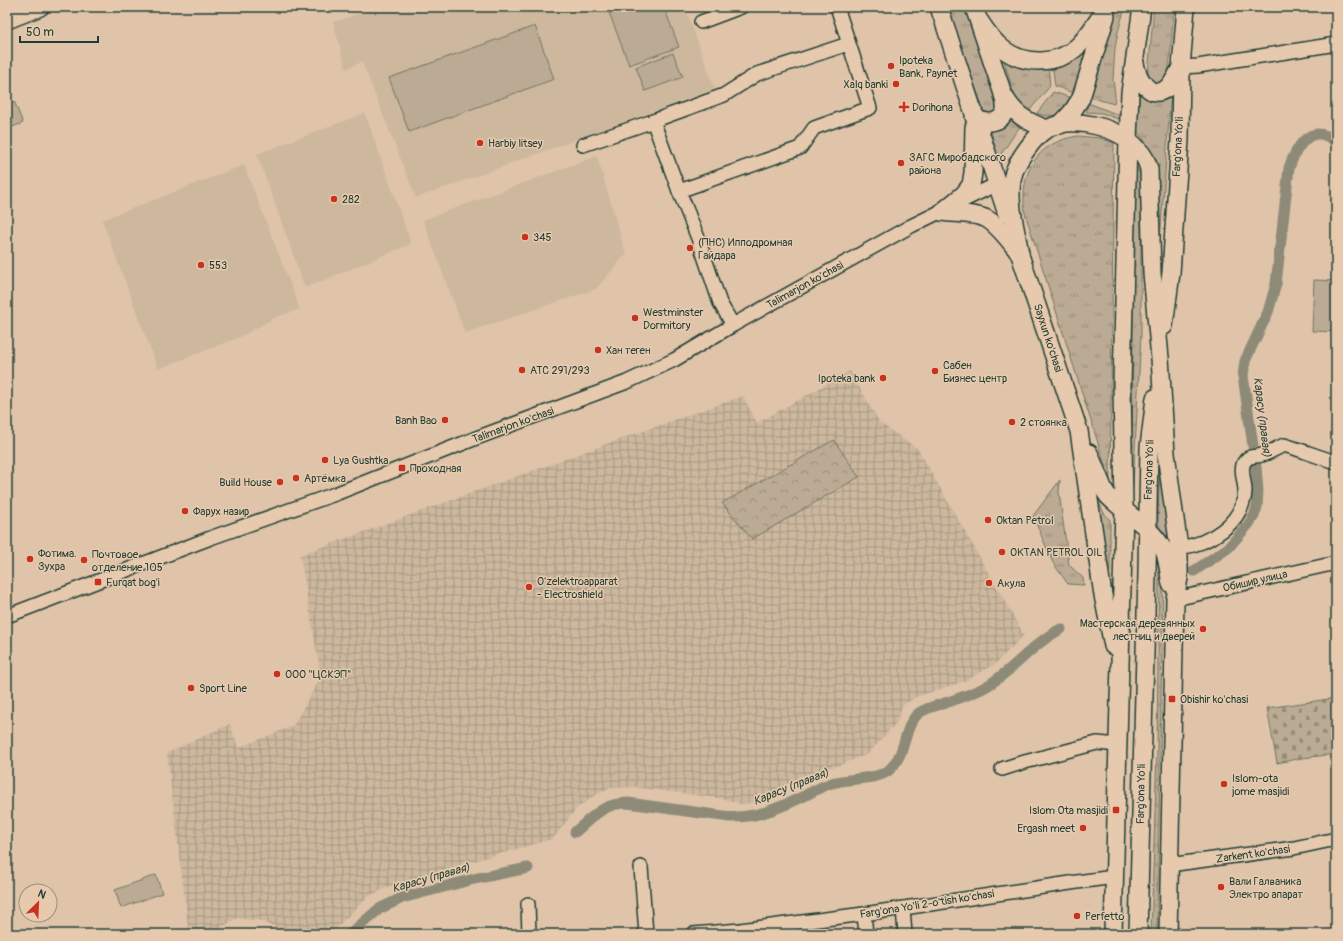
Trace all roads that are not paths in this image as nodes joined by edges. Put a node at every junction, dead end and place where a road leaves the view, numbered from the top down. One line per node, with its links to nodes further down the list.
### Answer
1 (40, 7): 9 (main road)
2 (741, 7): 10 (street)
3 (837, 7): 11 (street)
4 (939, 7): 16 (main road, Sayxun ko'chasi)
5 (1108, 7): 8 (main road); 18 (main road)
6 (1142, 7): 13 (main road)
7 (1186, 7): 14 (main road, Farg'ona Yo'li)
8 (976, 14): 15 (main road)
9 (7, 20)
10 (701, 22)
11 (848, 44): 17 (street); 23 (street)
12 (1336, 44): 14 (street)
13 (1134, 60): 14 (main road); 19 (main road)
14 (1181, 67): 27 (main road, Farg'ona Yo'li)
15 (1003, 94): 16 (main road); 18 (main road)
16 (974, 117): 22 (main road, Sayxun ko'chasi); 24 (main road)
17 (652, 121): 20 (street); 23 (street)
18 (1054, 127): 19 (main road); 21 (main road)
19 (1128, 140): 27 (main road); 31 (main road)
20 (583, 145)
21 (1018, 164): 22 (main road); 25 (main road)
22 (997, 184): 24 (street, Talimarjon ko'chasi); 25 (main road, Sayxun ko'chasi)
23 (679, 191): 26 (street)
24 (942, 212): 25 (main road); 26 (street, Talimarjon ko'chasi)
25 (1020, 254): 28 (main road, Sayxun ko'chasi)
26 (733, 325): 36 (street, Talimarjon ko'chasi)
27 (1160, 358): 30 (main road, Farg'ona Yo'li); 33 (main road)
28 (1079, 431): 31 (main road); 37 (main road, Sayxun ko'chasi)
29 (1336, 462): 33 (street)
30 (1148, 491): 31 (main road); 32 (main road, Farg'ona Yo'li)
31 (1124, 509): 32 (main road); 37 (main road)
32 (1148, 529): 35 (main road); 54 (main road, Farg'ona Yo'li)
33 (1179, 548): 35 (main road)
34 (1336, 563): 35 (street, Обишир улица)
35 (1175, 599): 41 (main road)
36 (7, 616)
37 (1119, 678): 38 (main road)
38 (1118, 745): 39 (street); 43 (main road)
39 (1002, 769)
40 (1336, 840): 41 (street, Zarkent ko'chasi)
41 (1169, 865): 55 (main road)
42 (641, 867): 49 (street)
43 (1114, 877): 45 (street, Farg'ona Yo'li 2-o'tish ko'chasi); 53 (main road)
44 (528, 904): 48 (street)
45 (903, 908): 46 (street, Farg'ona Yo'li 2-o'tish ko'chasi); 52 (street)
46 (864, 914): 47 (street, Farg'ona Yo'li 2-o'tish ko'chasi); 51 (street)
47 (740, 932): 50 (street, Farg'ona Yo'li 2-o'tish ko'chasi)
48 (529, 934)
49 (646, 934)
50 (693, 934)
51 (866, 934)
52 (905, 934)
53 (1113, 934)
54 (1138, 934)
55 (1168, 934)

